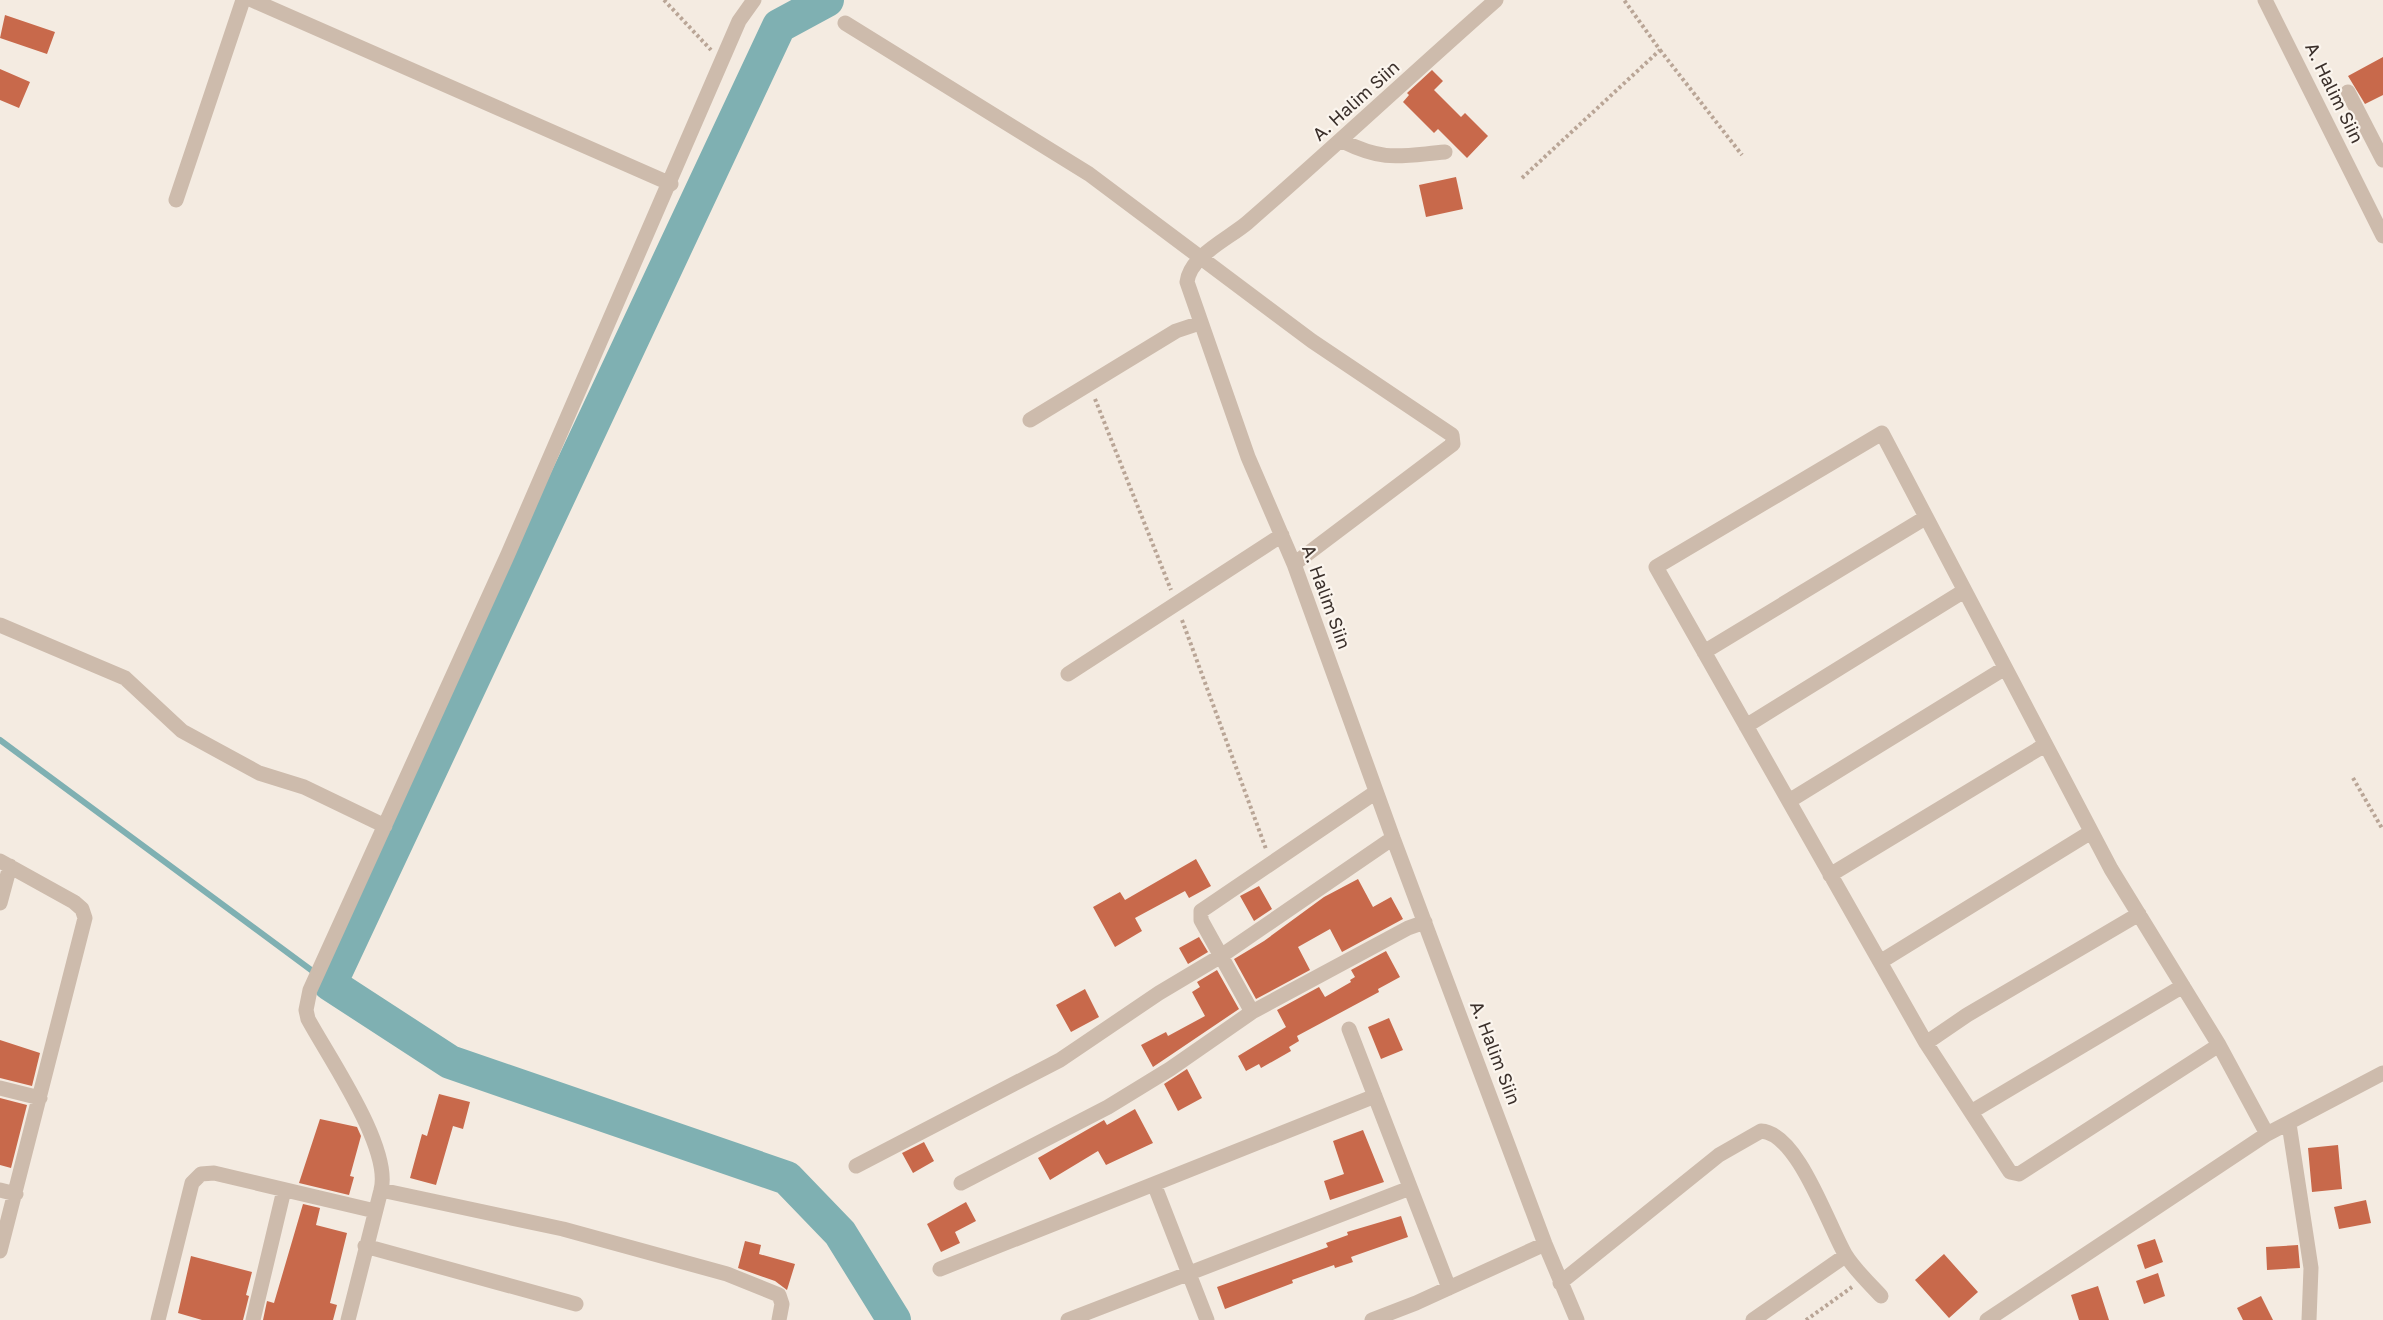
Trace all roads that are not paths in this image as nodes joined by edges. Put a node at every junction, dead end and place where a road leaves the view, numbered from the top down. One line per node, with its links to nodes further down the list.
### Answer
1 (243, 0): 12 (street)
2 (252, 0): 11 (street)
3 (754, 0): 11 (street)
4 (1496, 0): 8 (street, A. Halim Siin)
5 (2265, 0): 13 (street, A. Halim Siin)
6 (845, 23): 14 (street)
7 (2348, 92): 10 (street)
8 (1342, 141): 9 (street); 14 (street, A. Halim Siin)
9 (1445, 152)
10 (2383, 160)
11 (670, 184): 29 (street)
12 (176, 200)
13 (2383, 236)
14 (1201, 258): 15 (street, A. Halim Siin); 19 (street)
15 (1188, 326): 16 (street); 18 (street, A. Halim Siin)
16 (1030, 420)
17 (1925, 518): 20 (street); 22 (street); 22 (street)
18 (1282, 535): 19 (street, A. Halim Siin); 24 (street)
19 (1294, 564): 27 (street, A. Halim Siin)
20 (1964, 591): 23 (street); 25 (street)
21 (0, 625): 29 (street)
22 (1704, 652): 25 (street)
23 (2004, 668): 26 (street); 28 (street)
24 (1068, 674)
25 (1746, 726): 28 (street)
26 (2045, 745): 30 (street); 33 (street)
27 (1376, 792): 31 (street, A. Halim Siin); 37 (street)
28 (1789, 801): 33 (street)
29 (385, 826): 57 (street)
30 (2091, 832): 35 (street); 38 (street)
31 (1393, 838): 36 (street, A. Halim Siin); 37 (street)
32 (5, 863): 34 (street); 47 (street)
33 (1830, 875): 38 (street)
34 (0, 903)
35 (2139, 914): 39 (street); 42 (street)
36 (1425, 922): 40 (street); 60 (street, A. Halim Siin)
37 (1221, 956): 40 (street); 51 (street)
38 (1880, 962): 42 (street)
39 (2183, 986): 43 (street); 48 (street)
40 (1252, 1012): 52 (street)
41 (1349, 1029): 46 (street)
42 (1926, 1043): 48 (street)
43 (2219, 1045): 48 (street); 50 (street)
44 (2383, 1073): 49 (street)
45 (0, 1088): 47 (street)
46 (1375, 1096): 53 (street); 54 (street)
47 (40, 1098): 58 (street)
48 (1971, 1112)
49 (2289, 1124): 50 (street); 80 (street)
50 (2267, 1134): 79 (street)
51 (856, 1166)
52 (961, 1183)
53 (1154, 1184): 64 (street); 65 (street)
54 (1410, 1188): 65 (street); 67 (street)
55 (0, 1190): 58 (street)
56 (284, 1190): 59 (street); 70 (street); 71 (street)
57 (381, 1190): 59 (street); 73 (street)
58 (16, 1194): 62 (street)
59 (375, 1211): 61 (street)
60 (1545, 1244): 66 (street, A. Halim Siin); 67 (street)
61 (365, 1246): 69 (street); 72 (street)
62 (0, 1251)
63 (1845, 1256): 66 (street); 68 (street); 78 (street)
64 (940, 1269)
65 (1189, 1273): 74 (street); 75 (street)
66 (1560, 1283): 77 (street, A. Halim Siin)
67 (1449, 1288): 76 (street)
68 (1881, 1296)
69 (576, 1304)
70 (158, 1320)
71 (253, 1320)
72 (348, 1320)
73 (779, 1320)
74 (1068, 1320)
75 (1206, 1320)
76 (1372, 1320)
77 (1577, 1320)
78 (1753, 1320)
79 (1987, 1320)
80 (2309, 1320)

